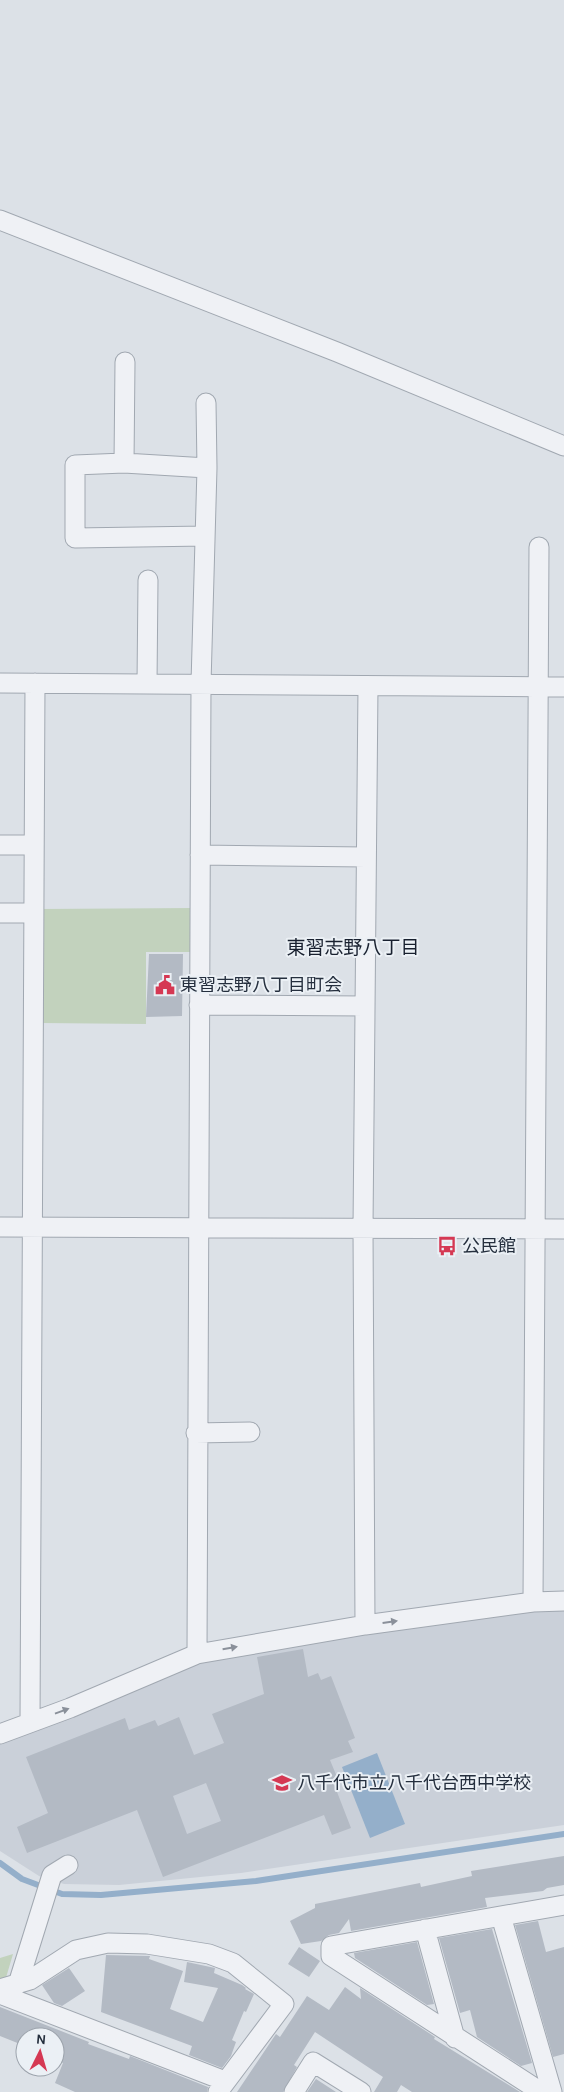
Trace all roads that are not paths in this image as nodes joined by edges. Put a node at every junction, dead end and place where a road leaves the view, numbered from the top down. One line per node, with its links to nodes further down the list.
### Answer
1 (0, 220): 4 (street)
2 (124, 362): 5 (street)
3 (206, 403): 6 (street)
4 (564, 446)
5 (124, 463): 6 (street); 7 (street)
6 (207, 468): 7 (street)
7 (205, 536): 13 (street)
8 (539, 546): 15 (street)
9 (148, 580): 12 (street)
10 (0, 683): 11 (street)
11 (35, 684): 12 (street); 18 (street)
12 (148, 684): 13 (street)
13 (201, 684): 14 (street); 19 (street)
14 (368, 686): 15 (street); 20 (street)
15 (538, 687): 16 (street); 29 (street)
16 (564, 687)
17 (0, 845): 18 (street)
18 (34, 845): 22 (street)
19 (200, 855): 20 (street); 23 (street)
20 (366, 857): 24 (street)
21 (0, 913): 22 (street)
22 (33, 913): 26 (street)
23 (200, 1005): 24 (street); 27 (street)
24 (365, 1006): 28 (street)
25 (0, 1227): 26 (street)
26 (32, 1227): 27 (street); 37 (street)
27 (198, 1228): 28 (street); 32 (street)
28 (363, 1228): 29 (street); 35 (street)
29 (535, 1228): 30 (street); 34 (street)
30 (564, 1228)
31 (250, 1432): 32 (street)
32 (196, 1433): 36 (street)
33 (564, 1601): 34 (street)
34 (533, 1602): 35 (street, one-way to 34)
35 (365, 1625): 36 (street, one-way to 35)
36 (197, 1654): 37 (street, one-way to 36)
37 (30, 1722): 38 (street)
38 (0, 1734)
39 (68, 1865): 43 (street)
40 (564, 1905): 41 (street)
41 (502, 1916): 42 (street); 50 (street)
42 (425, 1929): 45 (street); 45 (street)
43 (9, 1986): 46 (street)
44 (0, 1994): 46 (street)
45 (455, 2038): 49 (street)
46 (221, 2087)
47 (294, 2092): 48 (street)
48 (361, 2092)
49 (542, 2092)
50 (552, 2092)

